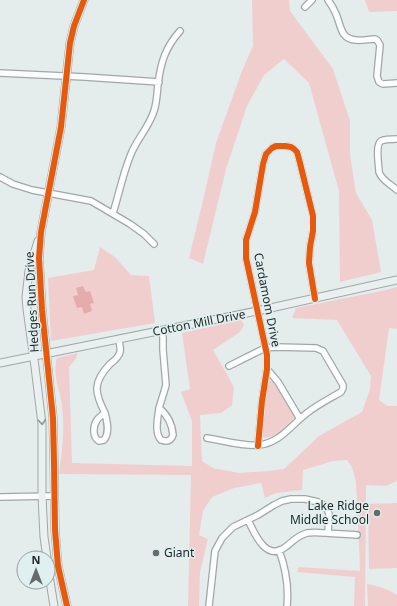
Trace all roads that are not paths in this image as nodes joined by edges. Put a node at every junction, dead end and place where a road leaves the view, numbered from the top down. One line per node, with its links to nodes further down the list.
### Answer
1 (84, 0): 7 (street, Hedges Run Drive)
2 (312, 0): 4 (street)
3 (328, 0): 9 (street)
4 (305, 7)
5 (180, 31): 8 (street)
6 (0, 72): 7 (street)
7 (66, 76): 8 (street); 13 (street, Hedges Run Drive)
8 (159, 82): 14 (street)
9 (397, 83)
10 (397, 139): 12 (street)
11 (0, 177): 13 (street)
12 (397, 190)
13 (48, 193): 14 (street); 15 (street, Hedges Run Drive)
14 (113, 213): 16 (street)
15 (41, 232): 23 (street, Hedges Run Drive); 24 (street, Hedges Run Drive)
16 (154, 244)
17 (397, 280): 18 (street, Cotton Mill Drive)
18 (315, 299): 19 (street, Cotton Mill Drive); 19 (street, Cardamom Drive)
19 (257, 311): 20 (street, Cotton Mill Drive); 22 (street, Cardamom Drive)
20 (161, 331): 21 (street, Cotton Mill Drive); 30 (street)
21 (119, 339): 23 (street, Cotton Mill Drive); 31 (street)
22 (265, 348): 26 (street); 27 (street, Cardamom Drive); 32 (street)
23 (46, 353): 24 (street, Cotton Mill Drive); 28 (street, Hedges Run Drive)
24 (34, 356): 25 (street, Cotton Mill Drive); 29 (street, Hedges Run Drive)
25 (0, 363)
26 (229, 366)
27 (267, 369): 32 (street); 34 (street, Cardamom Drive)
28 (51, 401): 29 (street); 36 (street, Hedges Run Drive)
29 (40, 402): 35 (street, Hedges Run Drive, one-way to 35)
30 (159, 408): 30 (street)
31 (104, 413)
32 (300, 419): 34 (street)
33 (207, 438): 34 (street)
34 (258, 446)
35 (42, 496): 36 (street); 37 (street); 41 (street, Hedges Run Drive)
36 (54, 496): 45 (street, Hedges Run Drive)
37 (0, 497)
38 (248, 520): 39 (street); 42 (street); 46 (street)
39 (328, 533): 40 (street); 42 (street)
40 (357, 535)
41 (46, 550)
42 (279, 550): 47 (street)
43 (51, 590): 44 (street)
44 (54, 606)
45 (67, 606)
46 (209, 606)
47 (287, 606)

